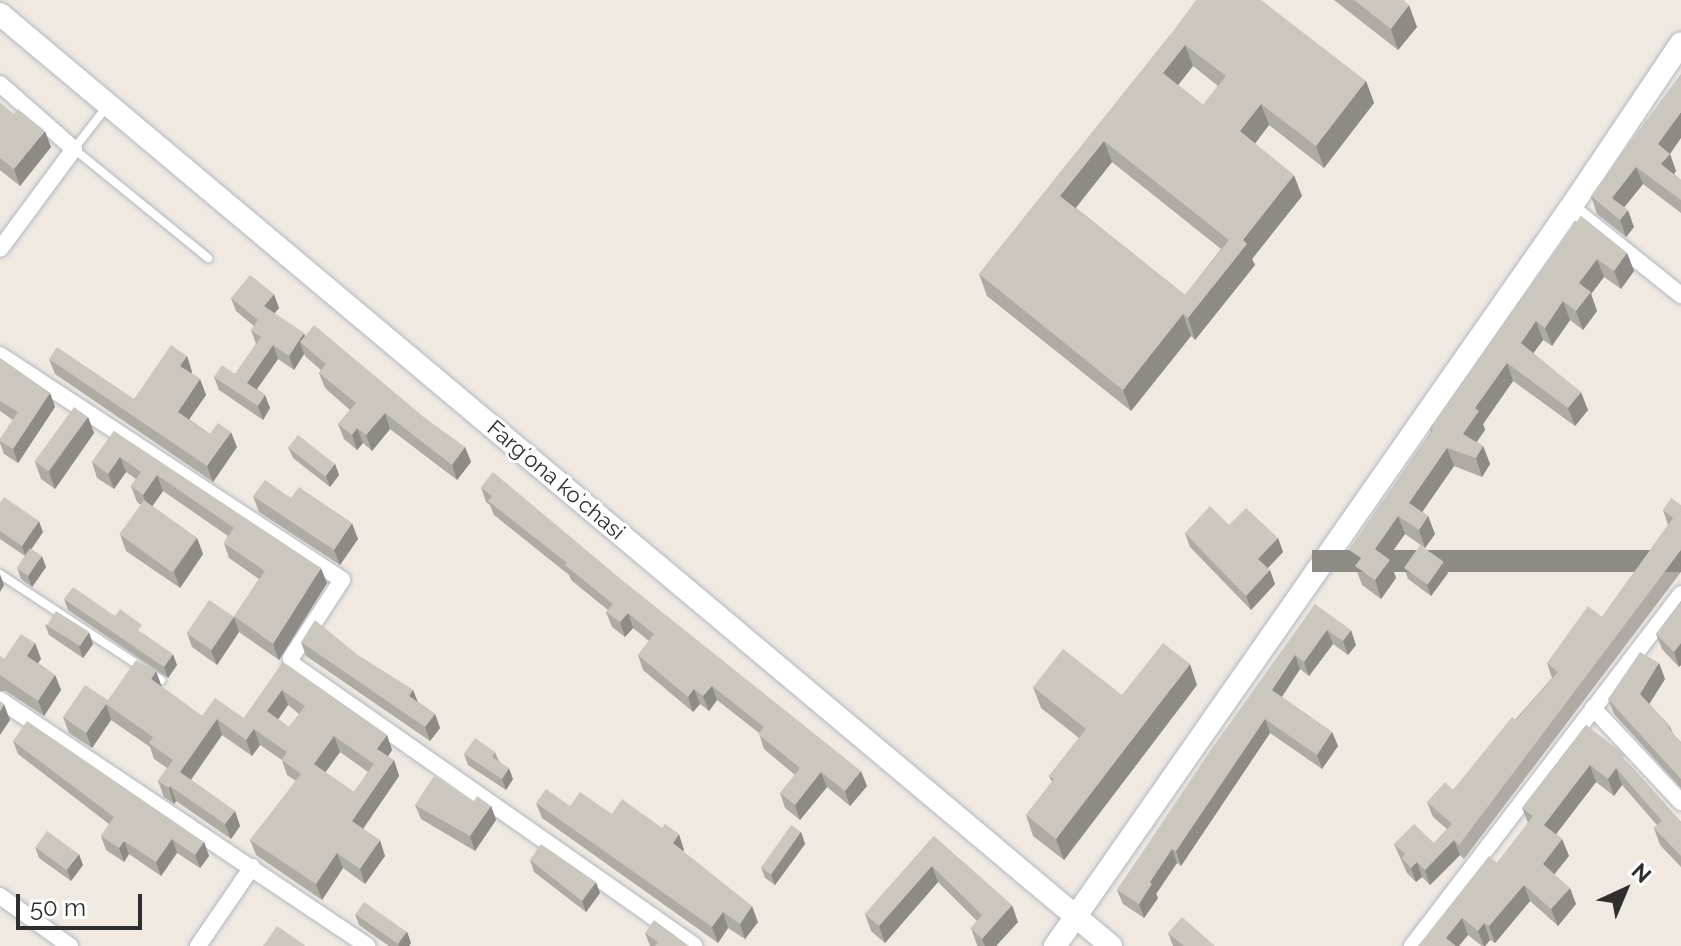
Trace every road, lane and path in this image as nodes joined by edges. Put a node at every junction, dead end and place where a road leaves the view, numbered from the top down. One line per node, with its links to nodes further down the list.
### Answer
1 (0, 14): 4 (street, Fargʻona koʻchasi)
2 (1681, 43): 6 (street)
3 (0, 84): 5 (street)
4 (108, 104): 5 (lane); 19 (street, Fargʻona koʻchasi)
5 (74, 149): 7 (street); 8 (lane)
6 (1571, 207): 9 (street); 19 (street)
7 (0, 249)
8 (208, 258)
9 (1681, 295)
10 (0, 355): 23 (street)
11 (0, 574): 13 (lane)
12 (1681, 594): 15 (street)
13 (161, 680)
14 (0, 700): 17 (street)
15 (1593, 708): 16 (street); 26 (street)
16 (1681, 802)
17 (252, 867): 21 (street); 22 (street)
18 (0, 896): 20 (street)
19 (1076, 915): 24 (street); 25 (street, Fargʻona koʻchasi)
20 (70, 946)
21 (198, 946)
22 (367, 946)
23 (694, 946)
24 (1055, 946)
25 (1111, 946)
26 (1412, 946)

